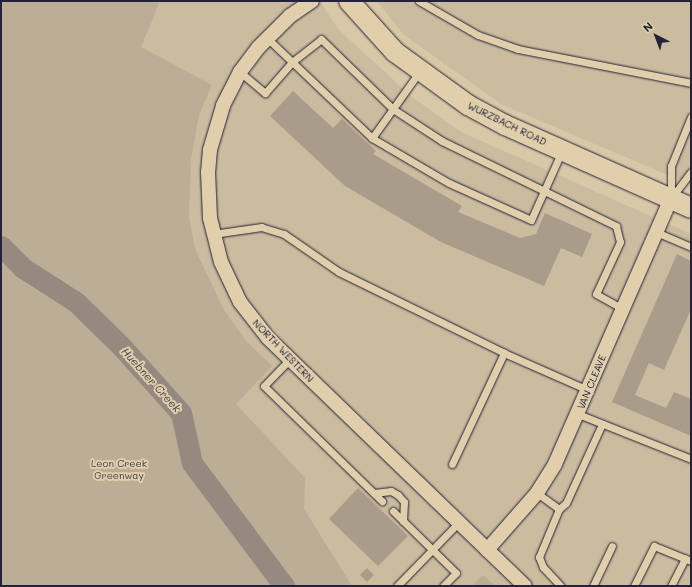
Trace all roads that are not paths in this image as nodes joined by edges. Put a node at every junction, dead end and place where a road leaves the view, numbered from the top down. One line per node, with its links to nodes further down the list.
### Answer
1 (312, 1): 4 (street, NORTH WESTERN)
2 (349, 1): 6 (main road, WURZBACH ROAD)
3 (419, 1): 8 (lane)
4 (267, 38): 5 (lane); 7 (street, NORTH WESTERN)
5 (292, 62): 7 (lane); 9 (lane); 11 (lane)
6 (420, 71): 9 (lane); 12 (main road, WURZBACH ROAD)
7 (240, 72): 18 (street, NORTH WESTERN)
8 (691, 83)
9 (393, 109): 11 (lane); 14 (lane)
10 (691, 117): 15 (lane)
11 (372, 138): 14 (lane)
12 (562, 150): 14 (lane); 15 (main road, WURZBACH ROAD)
13 (691, 172): 15 (lane)
14 (544, 192): 20 (lane)
15 (671, 199): 16 (main road, WURZBACH ROAD); 17 (street, VAN CLEAVE)
16 (691, 208)
17 (656, 232): 19 (lane); 20 (street, VAN CLEAVE)
18 (212, 234): 21 (lane); 22 (street, NORTH WESTERN)
19 (691, 247)
20 (623, 309): 23 (street, VAN CLEAVE)
21 (504, 353): 23 (lane); 27 (lane)
22 (290, 359): 29 (lane); 34 (street, NORTH WESTERN)
23 (588, 390): 24 (street, VAN CLEAVE)
24 (578, 414): 25 (lane); 28 (street, VAN CLEAVE)
25 (602, 424): 26 (lane); 31 (lane)
26 (691, 459)
27 (452, 464)
28 (537, 492): 31 (lane); 37 (street, VAN CLEAVE)
29 (374, 493): 30 (lane); 33 (lane)
30 (382, 501)
31 (559, 509): 42 (lane)
32 (392, 511): 33 (lane)
33 (403, 521): 36 (lane)
34 (459, 522): 36 (lane); 37 (street, NORTH WESTERN)
35 (612, 546): 43 (lane)
36 (432, 550): 39 (lane); 40 (lane)
37 (487, 550): 41 (street, NORTH WESTERN)
38 (688, 560): 44 (lane); 45 (lane)
39 (397, 586)
40 (444, 586)
41 (525, 586)
42 (560, 586)
43 (593, 586)
44 (634, 586)
45 (671, 586)

